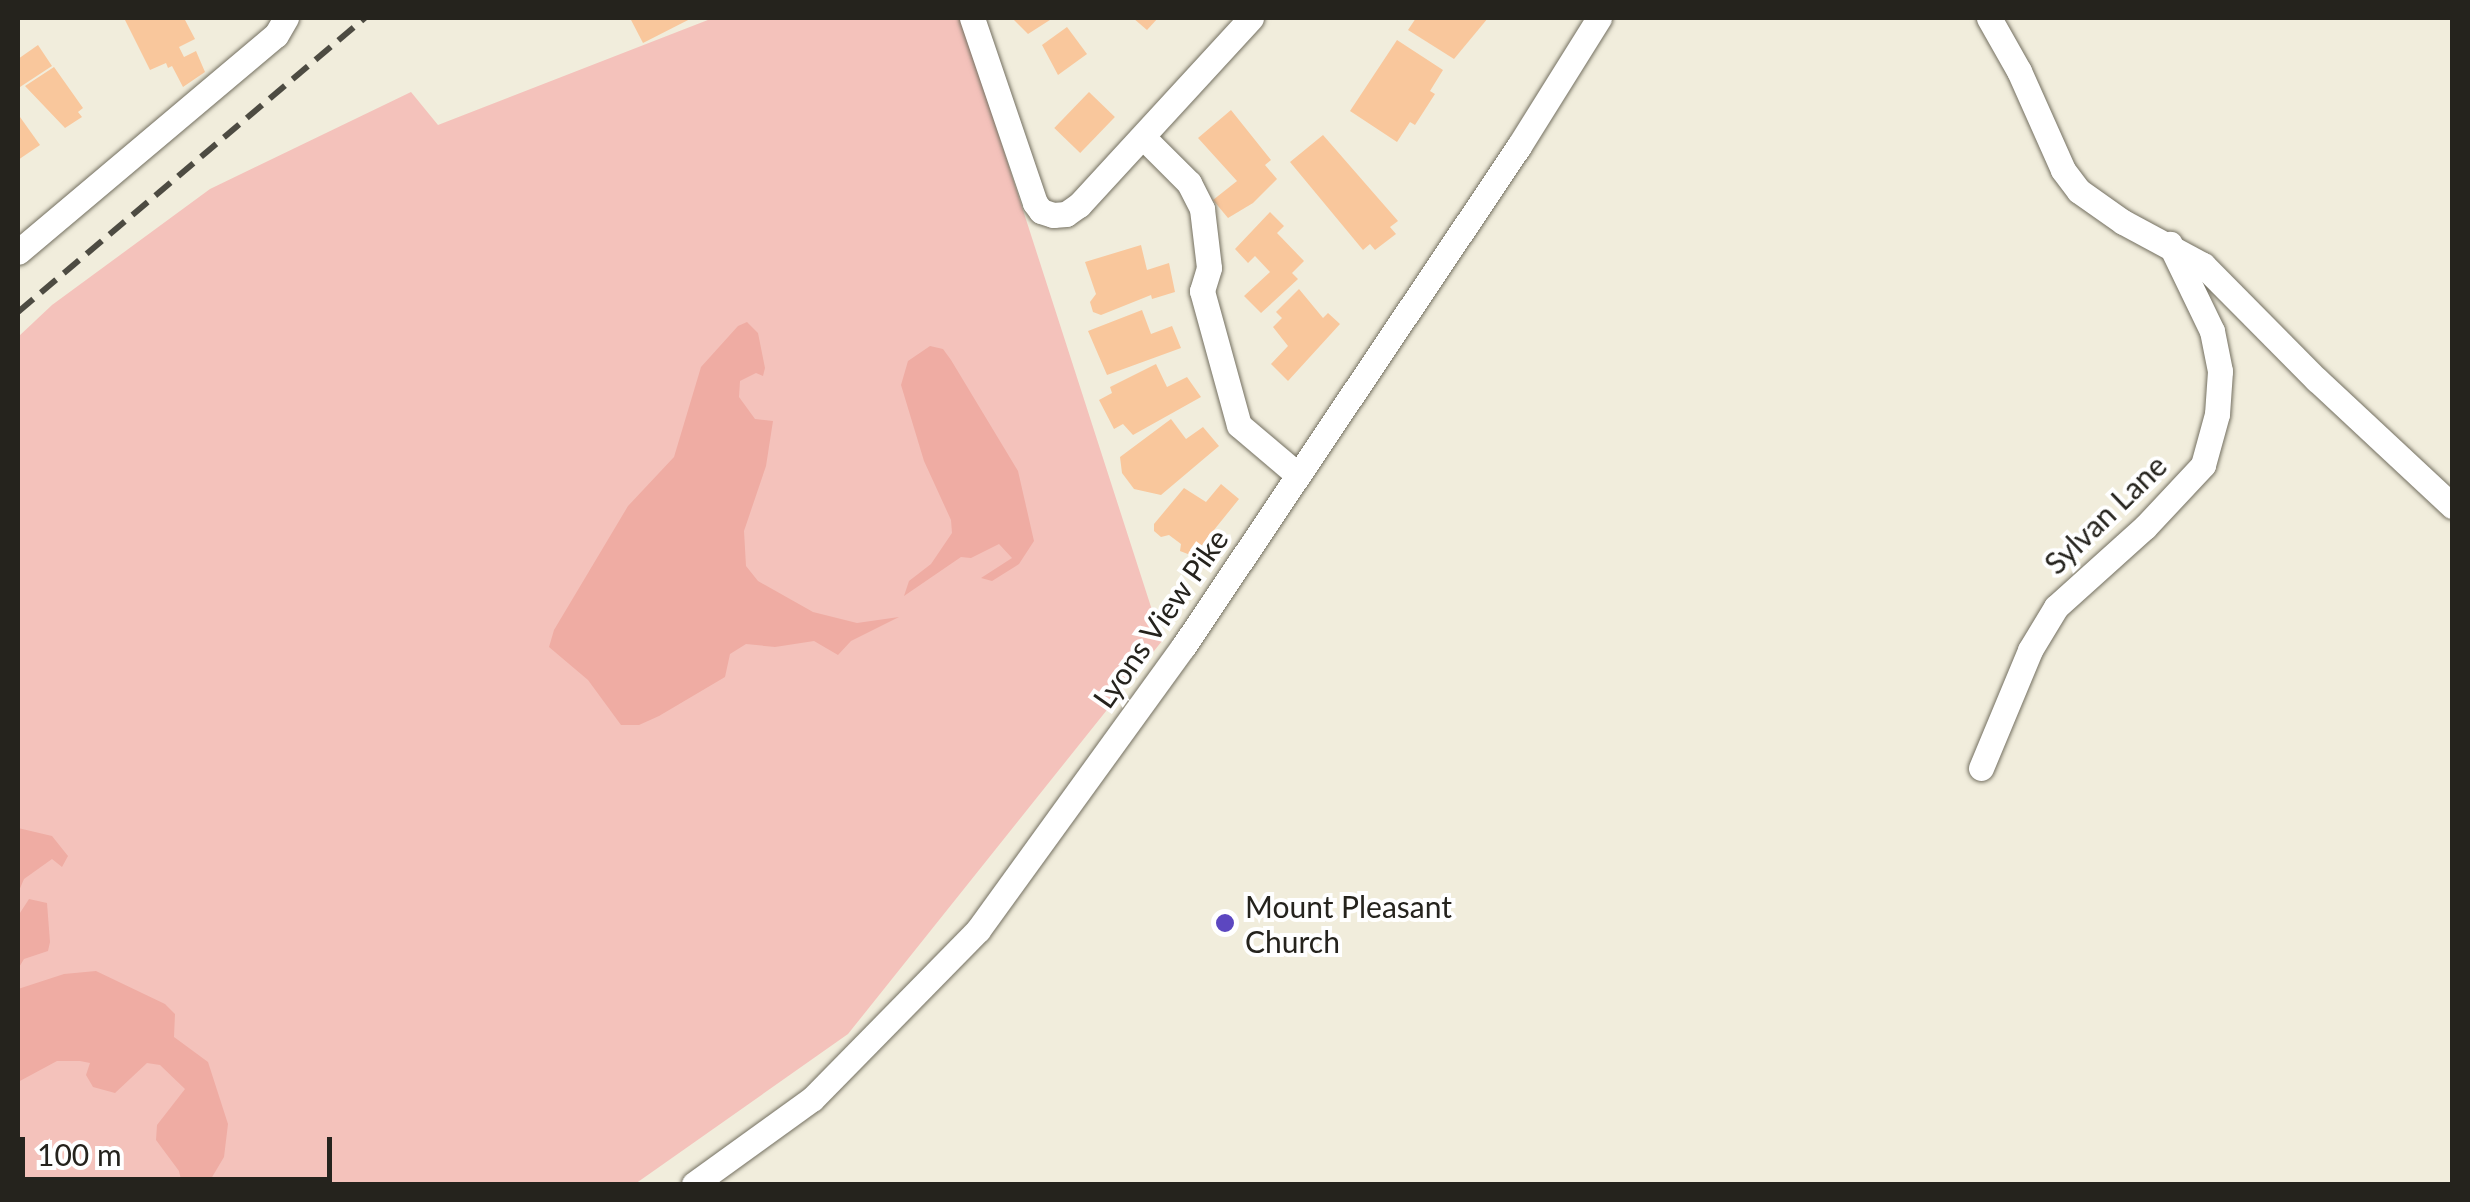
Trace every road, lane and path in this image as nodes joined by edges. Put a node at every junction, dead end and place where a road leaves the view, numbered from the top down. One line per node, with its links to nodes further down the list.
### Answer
1 (286, 18): 8 (street)
2 (972, 18): 6 (street)
3 (1251, 18): 6 (street)
4 (1599, 18): 9 (street, Lyons View Pike)
5 (1989, 18): 7 (street)
6 (1144, 136): 9 (street)
7 (2170, 244): 10 (street); 11 (street, Sylvan Lane)
8 (18, 252)
9 (1298, 475): 12 (street, Lyons View Pike)
10 (2452, 506)
11 (1981, 768)
12 (694, 1184)

